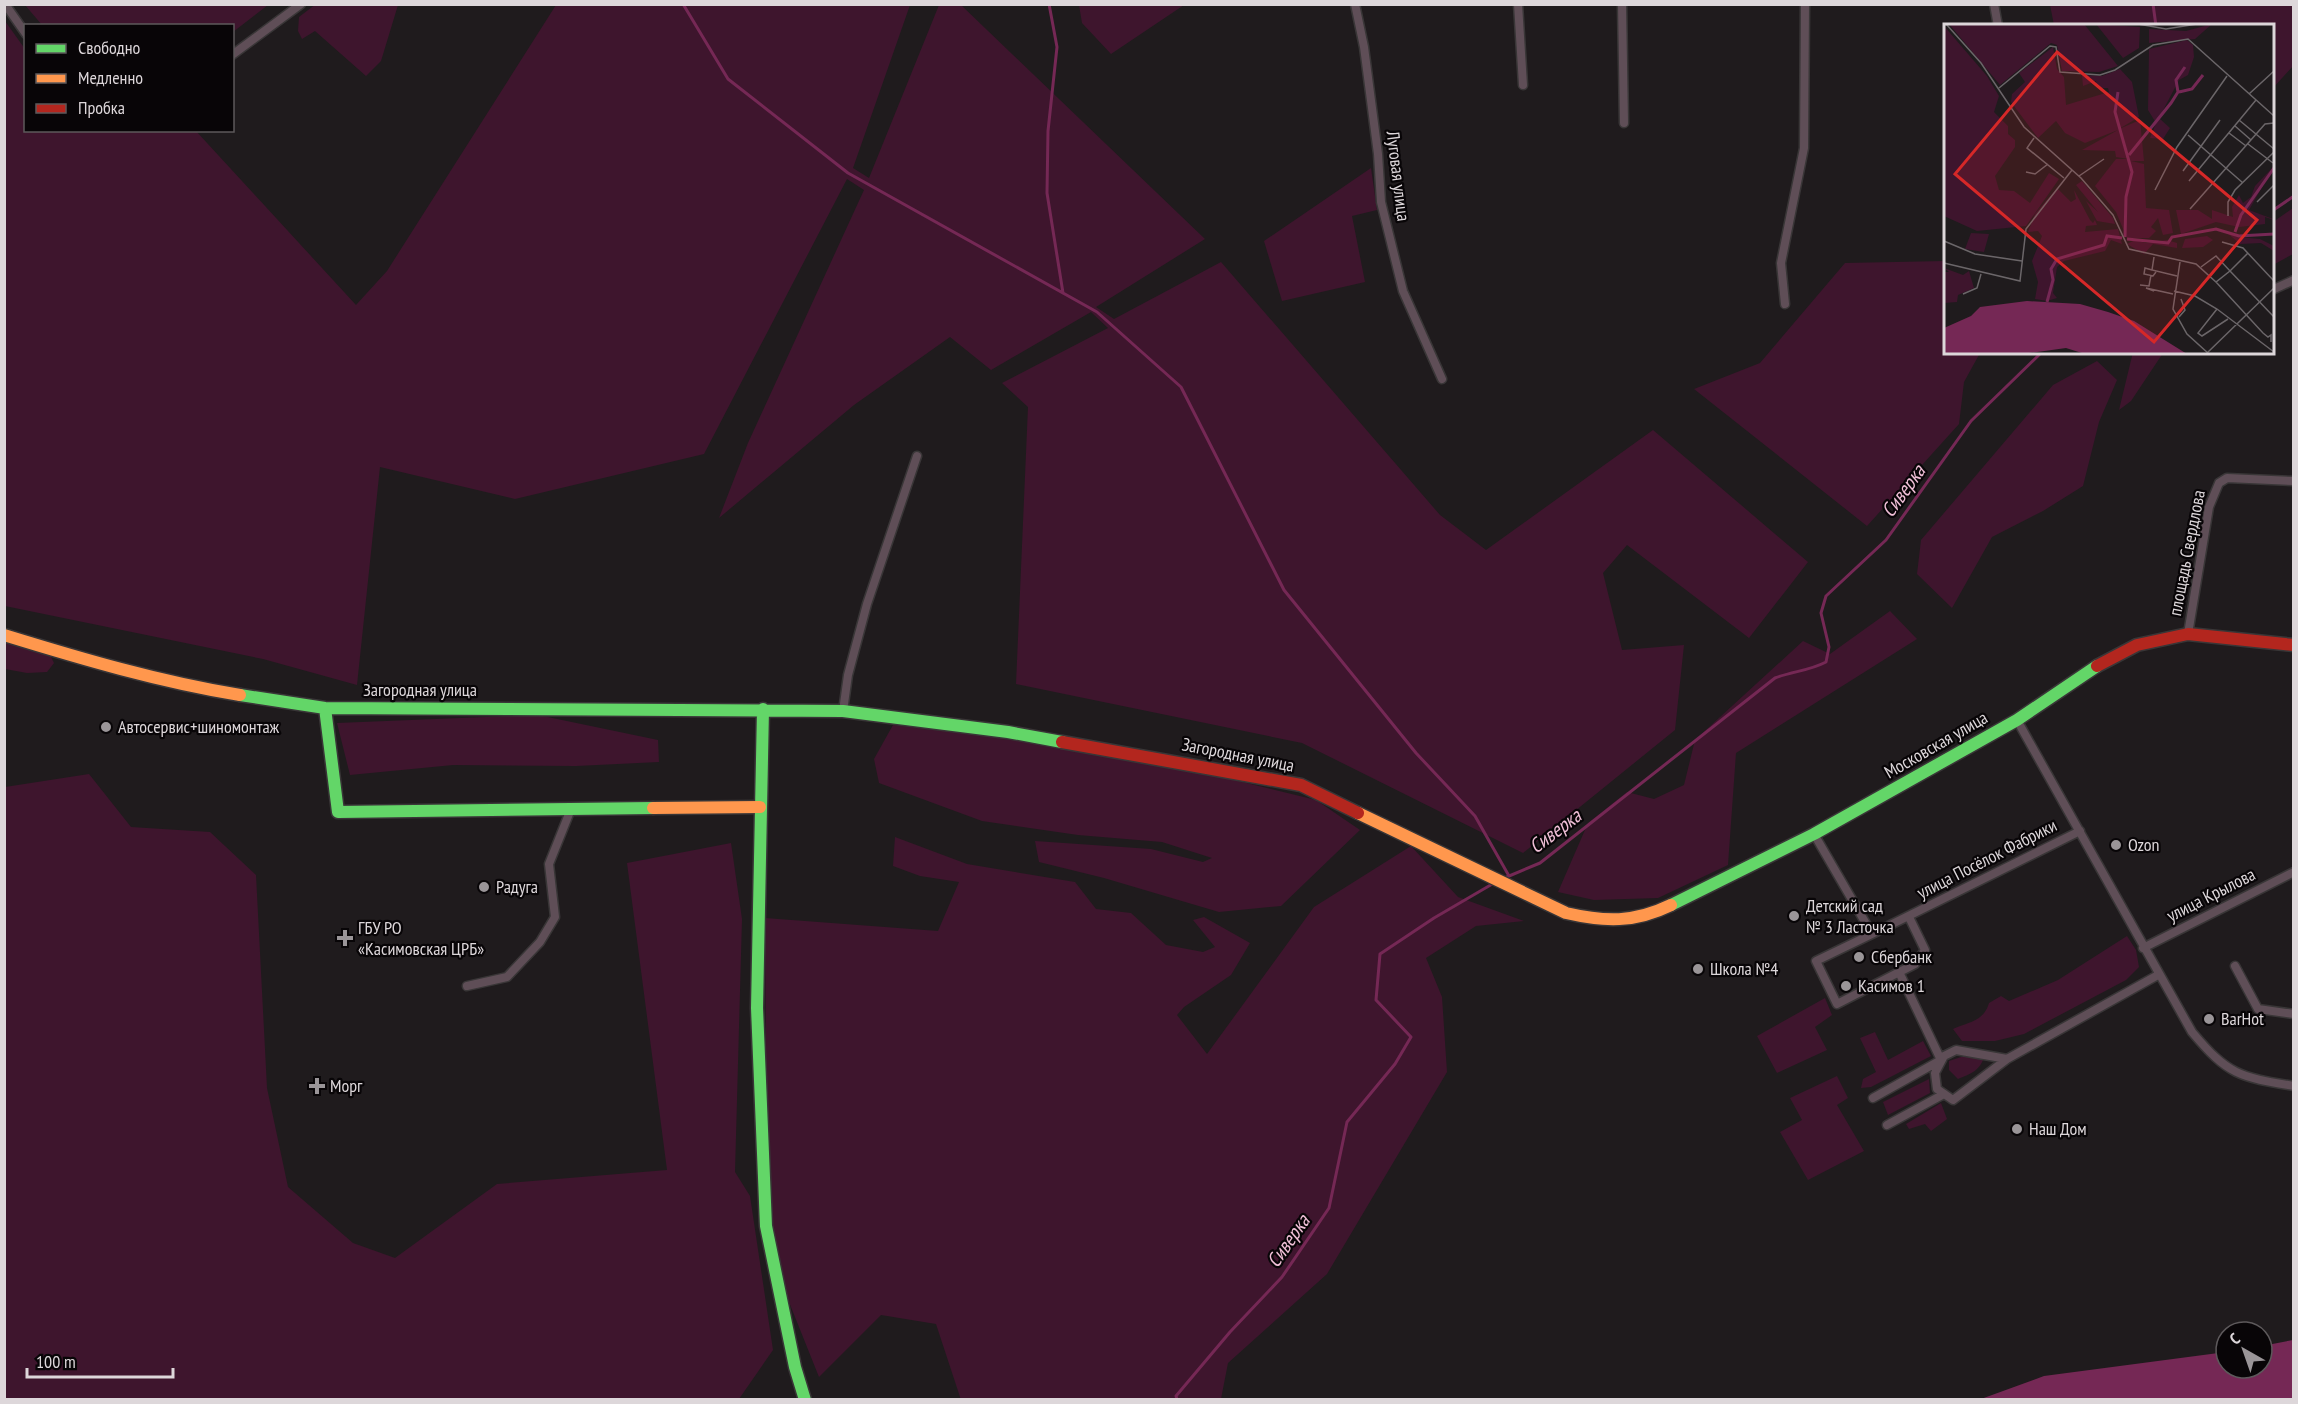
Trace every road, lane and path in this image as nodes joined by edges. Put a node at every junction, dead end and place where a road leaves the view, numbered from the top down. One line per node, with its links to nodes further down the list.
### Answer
1 (5, 4): 9 (street)
2 (302, 4): 10 (street)
3 (1354, 4): 16 (street, Луговая улица)
4 (1518, 4): 11 (street)
5 (1622, 4): 12 (street)
6 (1805, 4): 15 (street)
7 (1994, 4): 8 (street)
8 (1998, 24)
9 (24, 31)
10 (234, 54)
11 (1523, 85)
12 (1624, 123)
13 (2294, 280): 14 (street)
14 (2274, 289)
15 (1785, 304)
16 (1442, 379)
17 (917, 456): 24 (street)
18 (2294, 481): 19 (street, площадь Свердлова)
19 (2188, 634): 21 (main road, Московская улица); 25 (main road, Московская улица)
20 (4, 635): 22 (main road, Загородная улица)
21 (2294, 645)
22 (326, 708): 23 (main road, Загородная улица); 27 (main road)
23 (763, 709): 24 (main road, Загородная улица); 26 (main road)
24 (843, 711): 32 (main road, Загородная улица)
25 (2017, 720): 28 (street, улица Посёлок Фабрики); 29 (main road, Московская улица)
26 (760, 807): 27 (main road); 46 (main road)
27 (571, 809): 38 (street)
28 (2080, 831): 31 (street, улица Посёлок Фабрики); 34 (street, улица Посёлок Фабрики)
29 (1814, 834): 32 (main road, Московская улица); 33 (street)
30 (2294, 872): 34 (street, улица Крылова)
31 (1910, 916): 33 (street, улица Посёлок Фабрики); 36 (street, улица Посёлок Фабрики)
32 (1600, 921)
33 (1872, 934): 36 (street, улица Посёлок Фабрики)
34 (2144, 948): 37 (street, улица Посёлок Фабрики)
35 (2235, 966): 39 (street)
36 (1899, 972): 40 (street)
37 (2158, 975): 41 (street); 42 (street, улица Посёлок Фабрики)
38 (467, 986)
39 (2294, 1014)
40 (1941, 1059): 41 (street); 43 (street); 44 (street)
41 (2007, 1059): 43 (street)
42 (2294, 1086)
43 (1944, 1094): 45 (street)
44 (1873, 1098)
45 (1887, 1125)
46 (805, 1400)

